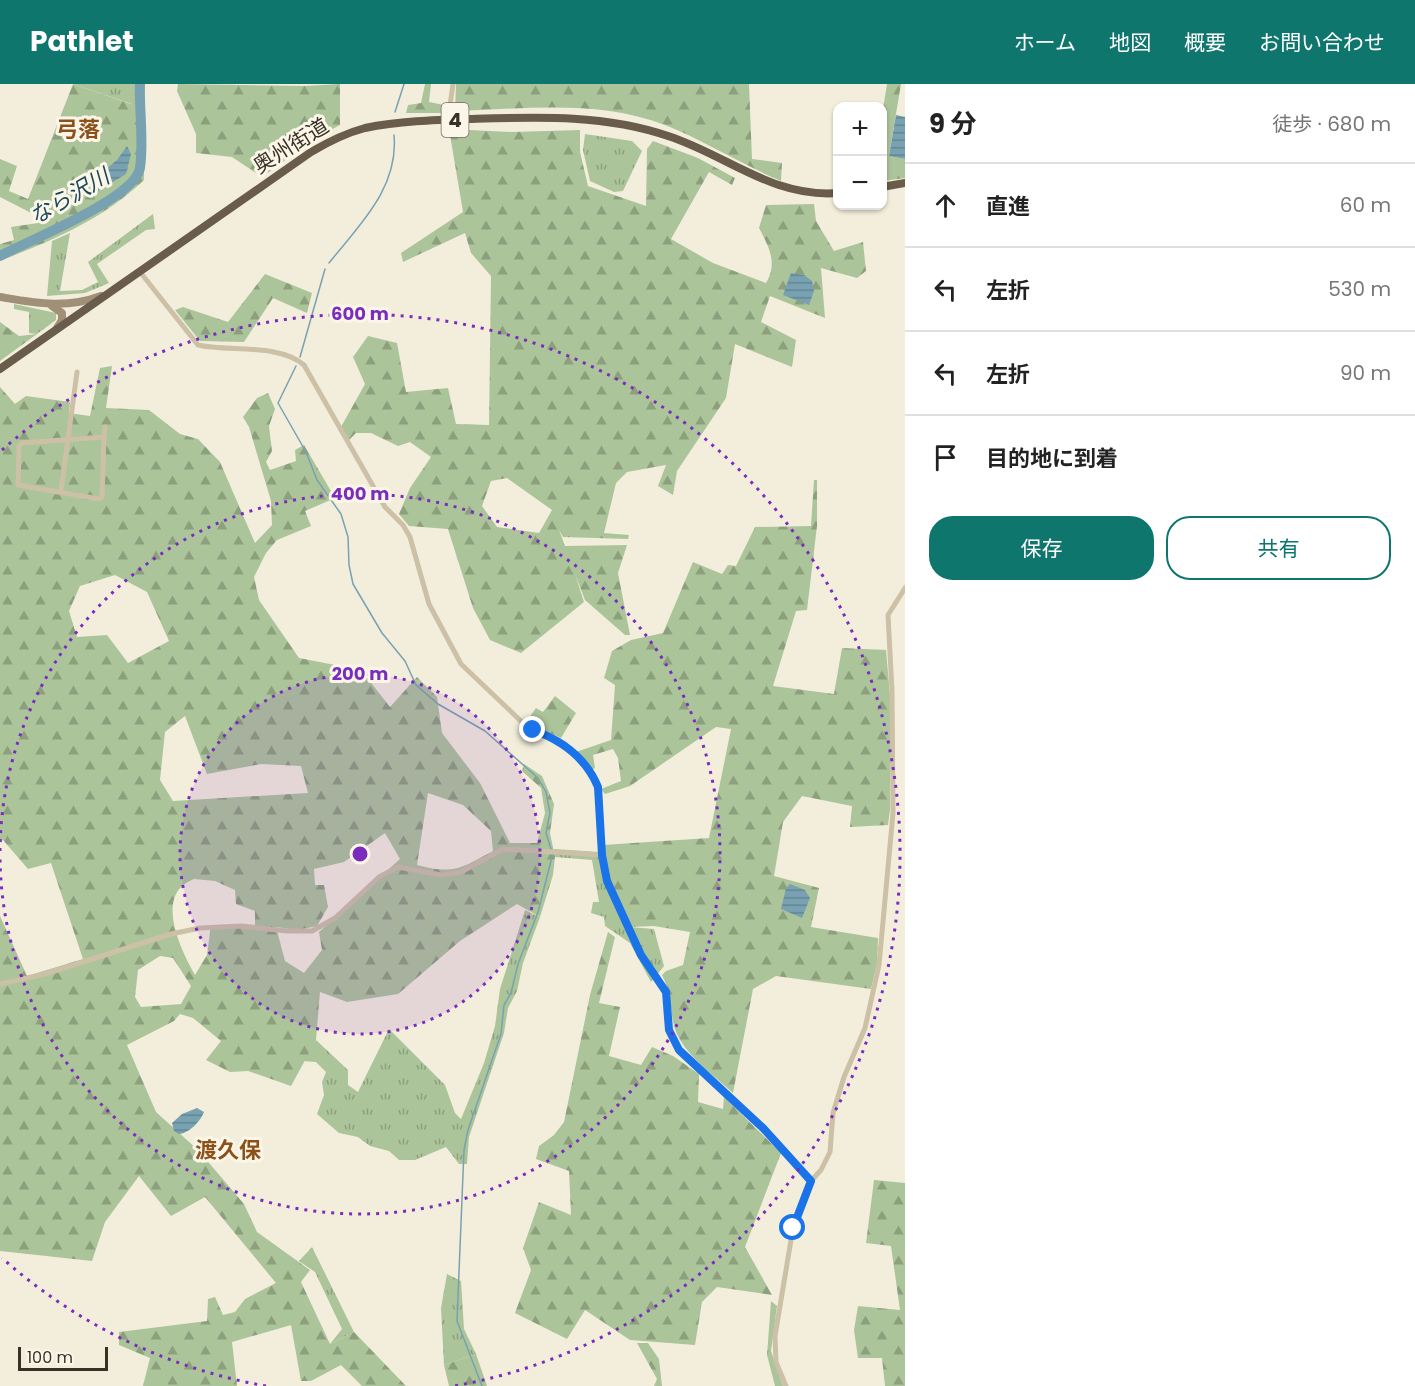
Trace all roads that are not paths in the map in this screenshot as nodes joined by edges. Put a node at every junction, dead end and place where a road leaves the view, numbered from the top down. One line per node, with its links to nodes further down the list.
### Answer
1 (453, 84): 2 (street)
2 (448, 120): 5 (highway, 奥州街道 / 4); 6 (highway, 奥州街道 / 4)
3 (905, 183): 4 (highway)
4 (887, 186)
5 (833, 193)
6 (140, 272): 7 (highway, 奥州街道 / 4); 18 (street)
7 (108, 293): 9 (main road, 奥州街道); 10 (highway, 4)
8 (0, 297): 9 (main road, 奥州街道)
9 (50, 305): 10 (main road)
10 (57, 328): 11 (highway, 4)
11 (0, 369)
12 (77, 372): 15 (street)
13 (105, 427): 14 (street)
14 (104, 437): 15 (street); 16 (street)
15 (67, 440): 16 (street); 16 (street)
16 (61, 491)
17 (905, 588): 20 (street)
18 (602, 855): 19 (street); 20 (street)
19 (0, 984)
20 (811, 1181): 21 (street)
21 (786, 1386)

